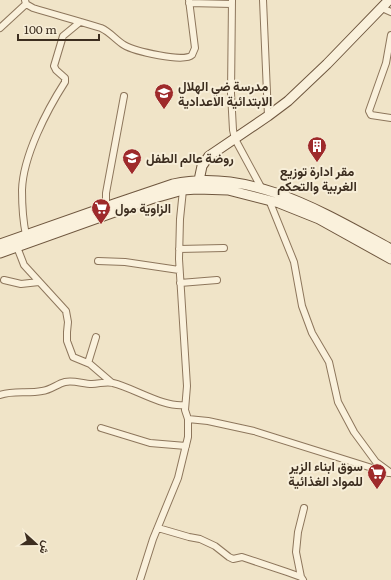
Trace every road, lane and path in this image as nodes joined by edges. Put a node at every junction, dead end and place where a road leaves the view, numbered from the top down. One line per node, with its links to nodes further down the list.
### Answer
1 (263, 0): 12 (street)
2 (389, 0): 6 (main road)
3 (189, 1): 5 (street); 8 (street)
4 (25, 2): 8 (street); 9 (street)
5 (232, 2): 14 (street)
6 (382, 8): 7 (street); 12 (main road)
7 (391, 12)
8 (80, 22): 20 (street)
9 (0, 28)
10 (391, 35): 13 (street)
11 (124, 96): 19 (street)
12 (268, 116): 14 (main road)
13 (391, 118)
14 (235, 139): 15 (main road); 17 (street)
15 (198, 185): 16 (main road); 17 (main road); 18 (main road)
16 (177, 189): 19 (main road); 22 (main road); 24 (street)
17 (262, 189): 25 (main road)
18 (269, 200): 27 (main road); 42 (street)
19 (106, 207): 20 (main road)
20 (26, 236): 21 (main road)
21 (0, 244)
22 (17, 247): 26 (main road); 32 (street)
23 (224, 248): 24 (street)
24 (179, 249): 29 (street)
25 (391, 249)
26 (0, 253)
27 (391, 259)
28 (98, 262): 29 (street)
29 (180, 270): 33 (street)
30 (4, 280): 32 (street)
31 (217, 280): 33 (street)
32 (39, 282): 35 (street)
33 (180, 283): 38 (street)
34 (96, 337): 35 (street)
35 (88, 363): 36 (street)
36 (111, 382): 37 (street); 38 (street)
37 (0, 395)
38 (185, 405): 39 (street)
39 (188, 419): 41 (street); 42 (street)
40 (100, 428): 41 (street)
41 (186, 446): 44 (street)
42 (391, 474)
43 (304, 508): 45 (street)
44 (158, 528): 45 (street); 46 (street)
45 (302, 579)
46 (140, 580)

